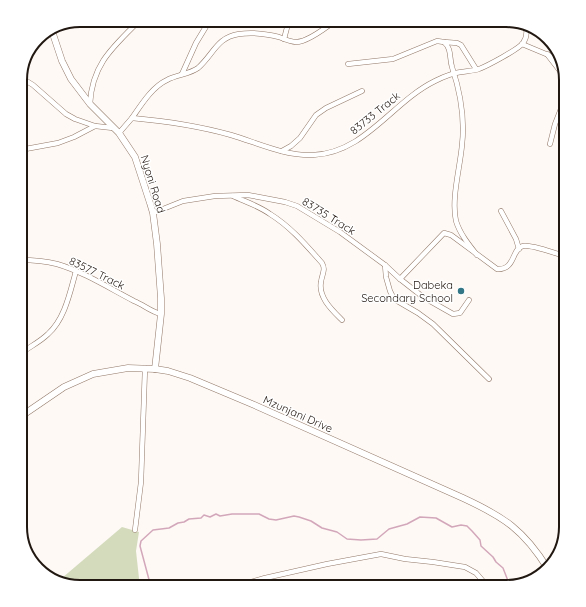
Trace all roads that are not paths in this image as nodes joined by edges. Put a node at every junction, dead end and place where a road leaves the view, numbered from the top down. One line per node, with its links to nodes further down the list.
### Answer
1 (133, 27): 19 (street)
2 (206, 27): 16 (street)
3 (287, 27): 7 (street)
4 (325, 27): 7 (street)
5 (526, 31): 9 (street)
6 (53, 34): 19 (main road, Nyoni Road)
7 (284, 39): 16 (street)
8 (444, 42): 12 (street); 14 (street); 15 (street)
9 (522, 44): 10 (street); 14 (street, 83733 Track)
10 (547, 54): 11 (street); 13 (street)
11 (553, 56)
12 (348, 64)
13 (557, 67)
14 (476, 69): 15 (street, 83733 Track)
15 (455, 73): 27 (street, 83733 Track); 33 (street)
16 (182, 74): 21 (street)
17 (27, 81): 22 (street)
18 (362, 91): 27 (street)
19 (90, 104): 23 (main road, Nyoni Road)
20 (559, 114): 25 (street)
21 (132, 118): 24 (street); 27 (street, 83733 Track)
22 (95, 126): 23 (street); 26 (street)
23 (113, 128): 24 (main road, Nyoni Road)
24 (119, 133): 30 (main road, Nyoni Road)
25 (550, 144)
26 (27, 149)
27 (282, 151)
28 (230, 195): 30 (street, 83735 Track); 35 (street, 83735 Track); 40 (street)
29 (501, 211): 31 (street)
30 (153, 213): 39 (main road, Nyoni Road)
31 (519, 249): 32 (street); 33 (street)
32 (559, 254)
33 (477, 255): 37 (street)
34 (27, 261): 36 (street, 83577 Track)
35 (385, 265): 37 (street, 83735 Track); 44 (street)
36 (76, 272): 39 (street, 83577 Track); 41 (street)
37 (400, 279): 38 (street, 83735 Track)
38 (468, 300)
39 (161, 314): 43 (main road, Nyoni Road)
40 (342, 320)
41 (27, 349)
42 (145, 368): 43 (main road, Mzunjani Drive); 45 (main road, Mzunjani Drive); 46 (street)
43 (155, 369): 47 (main road, Mzunjani Drive)
44 (489, 379)
45 (27, 412)
46 (135, 530)
47 (544, 563)
48 (258, 580): 49 (street)
49 (482, 580)

